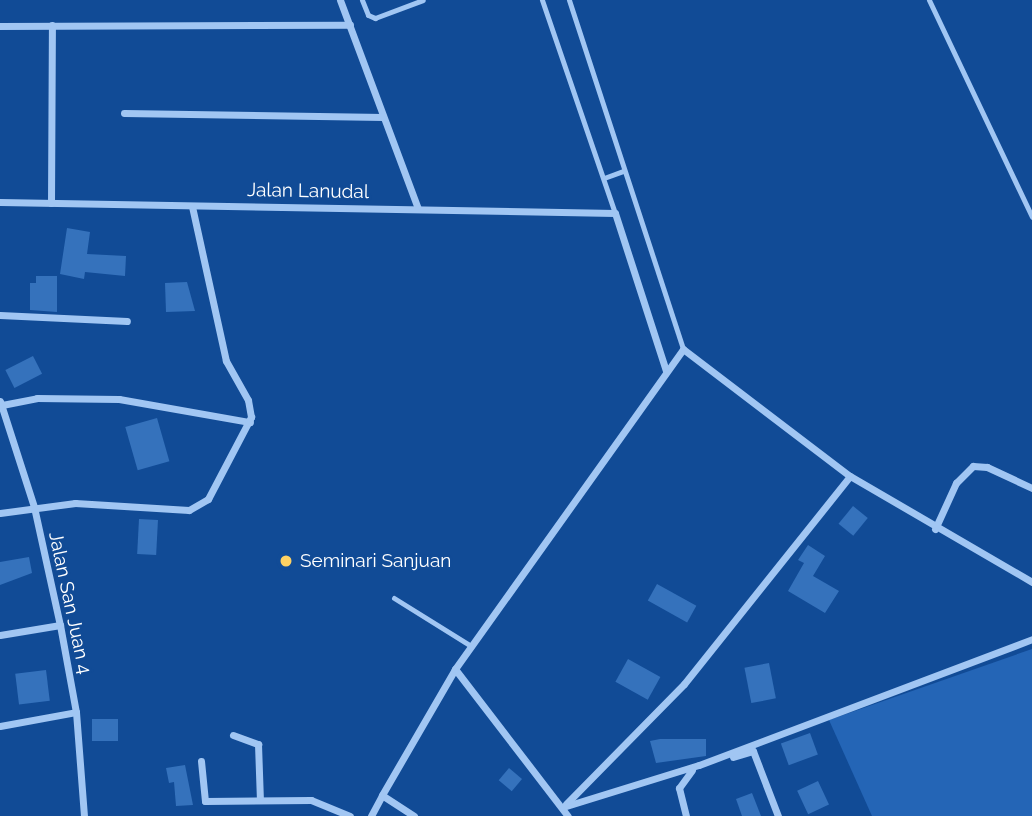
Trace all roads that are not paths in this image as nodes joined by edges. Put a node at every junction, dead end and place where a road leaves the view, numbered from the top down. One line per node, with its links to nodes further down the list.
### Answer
1 (340, 0): 8 (street)
2 (362, 0): 3 (lane)
3 (423, 0)
4 (542, 0): 13 (lane)
5 (569, 0): 12 (lane)
6 (929, 0): 19 (lane)
7 (52, 25): 8 (street); 9 (street); 15 (street)
8 (350, 25): 11 (street)
9 (0, 26)
10 (124, 113): 11 (street)
11 (383, 117): 17 (street)
12 (623, 171): 13 (lane); 22 (lane)
13 (604, 178): 18 (lane)
14 (0, 202): 15 (street, Jalan Lanudal)
15 (51, 203): 16 (street, Jalan Lanudal)
16 (192, 206): 17 (street, Jalan Lanudal); 25 (street)
17 (418, 209): 18 (street, Jalan Lanudal)
18 (615, 213): 23 (street)
19 (1032, 217)
20 (0, 315): 21 (street)
21 (127, 321)
22 (683, 349): 23 (street); 26 (street)
23 (666, 371): 36 (street)
24 (1, 403): 25 (street); 28 (street, Jalan San Juan 4)
25 (250, 422): 28 (street)
26 (850, 476): 30 (street); 44 (street)
27 (1032, 488): 30 (street)
28 (34, 507): 29 (street); 33 (street, Jalan San Juan 4)
29 (0, 513)
30 (935, 528): 31 (street)
31 (1032, 582)
32 (394, 598): 36 (lane)
33 (60, 625): 34 (street); 38 (street, Jalan San Juan 4)
34 (0, 635)
35 (1032, 639): 44 (street)
36 (471, 646): 37 (street)
37 (455, 669): 42 (street); 44 (street)
38 (76, 712): 39 (street); 45 (street, Jalan San Juan 4)
39 (0, 726)
40 (233, 735): 43 (street)
41 (201, 761): 43 (street)
42 (382, 795): 47 (street); 48 (street)
43 (260, 800): 46 (street)
44 (563, 807): 49 (street)
45 (84, 816)
46 (350, 816)
47 (372, 816)
48 (414, 816)
49 (568, 816)
50 (686, 816): 51 (street)
51 (778, 816)

